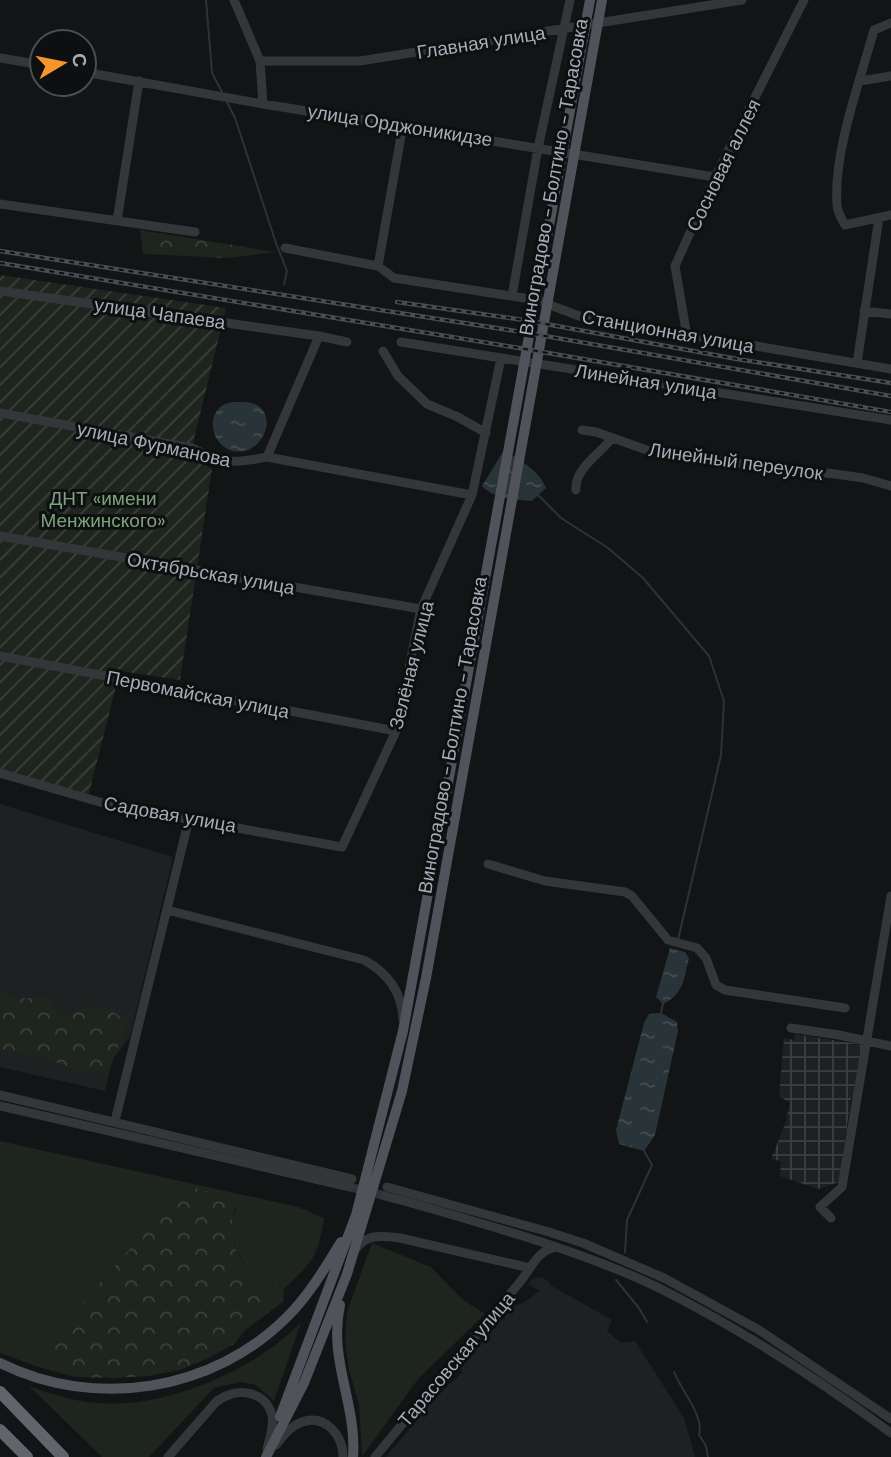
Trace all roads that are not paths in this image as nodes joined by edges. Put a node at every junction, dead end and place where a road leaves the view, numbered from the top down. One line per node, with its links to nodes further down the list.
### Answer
1 (234, 0): 10 (street)
2 (569, 0): 8 (street)
3 (742, 0): 8 (street, Главная улица)
4 (804, 0): 19 (street, Сосновая аллея)
5 (590, 1): 60 (main road, Виноградово - Болтино - Тарасовка)
6 (602, 2): 72 (main road, Виноградово - Болтино - Тарасовка)
7 (891, 23): 15 (street)
8 (562, 29): 10 (street, Главная улица); 18 (street)
9 (0, 58): 11 (street)
10 (260, 61): 16 (street)
11 (28, 63)
12 (98, 74): 14 (street, улица Орджоникидзе)
13 (891, 76): 15 (street)
14 (139, 81): 16 (street, улица Орджоникидзе); 23 (street)
15 (860, 81): 22 (street)
16 (262, 104): 17 (street, улица Орджоникидзе)
17 (403, 125): 18 (street, улица Орджоникидзе); 26 (street)
18 (538, 148): 19 (street, улица Орджоникидзе); 28 (street)
19 (715, 177): 32 (street, Сосновая аллея)
20 (0, 204): 23 (street)
21 (891, 215): 22 (street)
22 (878, 218): 29 (street)
23 (117, 221): 24 (street)
24 (195, 232)
25 (285, 248): 26 (street, Станционная улица)
26 (378, 266): 28 (street, Станционная улица)
27 (0, 291): 31 (street, улица Чапаева)
28 (512, 296): 32 (street, Станционная улица)
29 (864, 312): 30 (street); 37 (street)
30 (891, 314)
31 (319, 336): 33 (street); 44 (street)
32 (687, 336): 37 (street, Станционная улица)
33 (347, 342)
34 (401, 342): 36 (street, Линейная улица)
35 (383, 351): 42 (street)
36 (501, 358): 40 (street, Линейная улица); 42 (street, Зелёная улица)
37 (857, 363): 38 (street, Станционная улица)
38 (891, 369)
39 (0, 413): 44 (street, улица Фурманова)
40 (891, 421)
41 (582, 430): 43 (street, Линейный переулок)
42 (486, 433): 47 (street, Зелёная улица)
43 (612, 438): 45 (street, Линейный переулок); 46 (street)
44 (267, 457): 47 (street, улица Фурманова)
45 (891, 486)
46 (576, 490)
47 (472, 495): 49 (street, Зелёная улица)
48 (0, 536): 49 (street, Октябрьская улица)
49 (421, 609): 51 (street, Зелёная улица)
50 (0, 656): 51 (street, Первомайская улица)
51 (396, 731): 54 (street, Зелёная улица)
52 (0, 773): 53 (street, Садовая улица)
53 (189, 819): 54 (street, Садовая улица); 57 (street)
54 (342, 847)
55 (488, 864): 58 (street)
56 (891, 896): 61 (street)
57 (167, 910): 60 (street); 65 (street)
58 (845, 1008)
59 (791, 1028): 61 (street)
60 (403, 1031): 68 (main road, Виноградово - Болтино - Тарасовка)
61 (868, 1041): 62 (street); 69 (street)
62 (891, 1046)
63 (0, 1095): 65 (street)
64 (0, 1106): 66 (street)
65 (115, 1121): 66 (street)
66 (135, 1131): 67 (street)
67 (351, 1183)
68 (356, 1215): 74 (main road, Виноградово - Болтино - Тарасовка); 75 (main road)
69 (831, 1218)
70 (527, 1238): 71 (street); 73 (street); 77 (street)
71 (558, 1247): 73 (street); 79 (street)
72 (355, 1251): 73 (street); 74 (main road, Виноградово - Болтино - Тарасовка)
73 (533, 1264): 86 (street, Тарасовская улица)
74 (347, 1274): 85 (main road)
75 (0, 1363)
76 (0, 1392): 81 (highway)
77 (891, 1419)
78 (0, 1430): 80 (highway)
79 (891, 1433)
80 (27, 1457)
81 (63, 1457)
82 (168, 1457): 83 (street)
83 (266, 1457): 84 (street)
84 (343, 1457)
85 (354, 1457)
86 (375, 1457)

